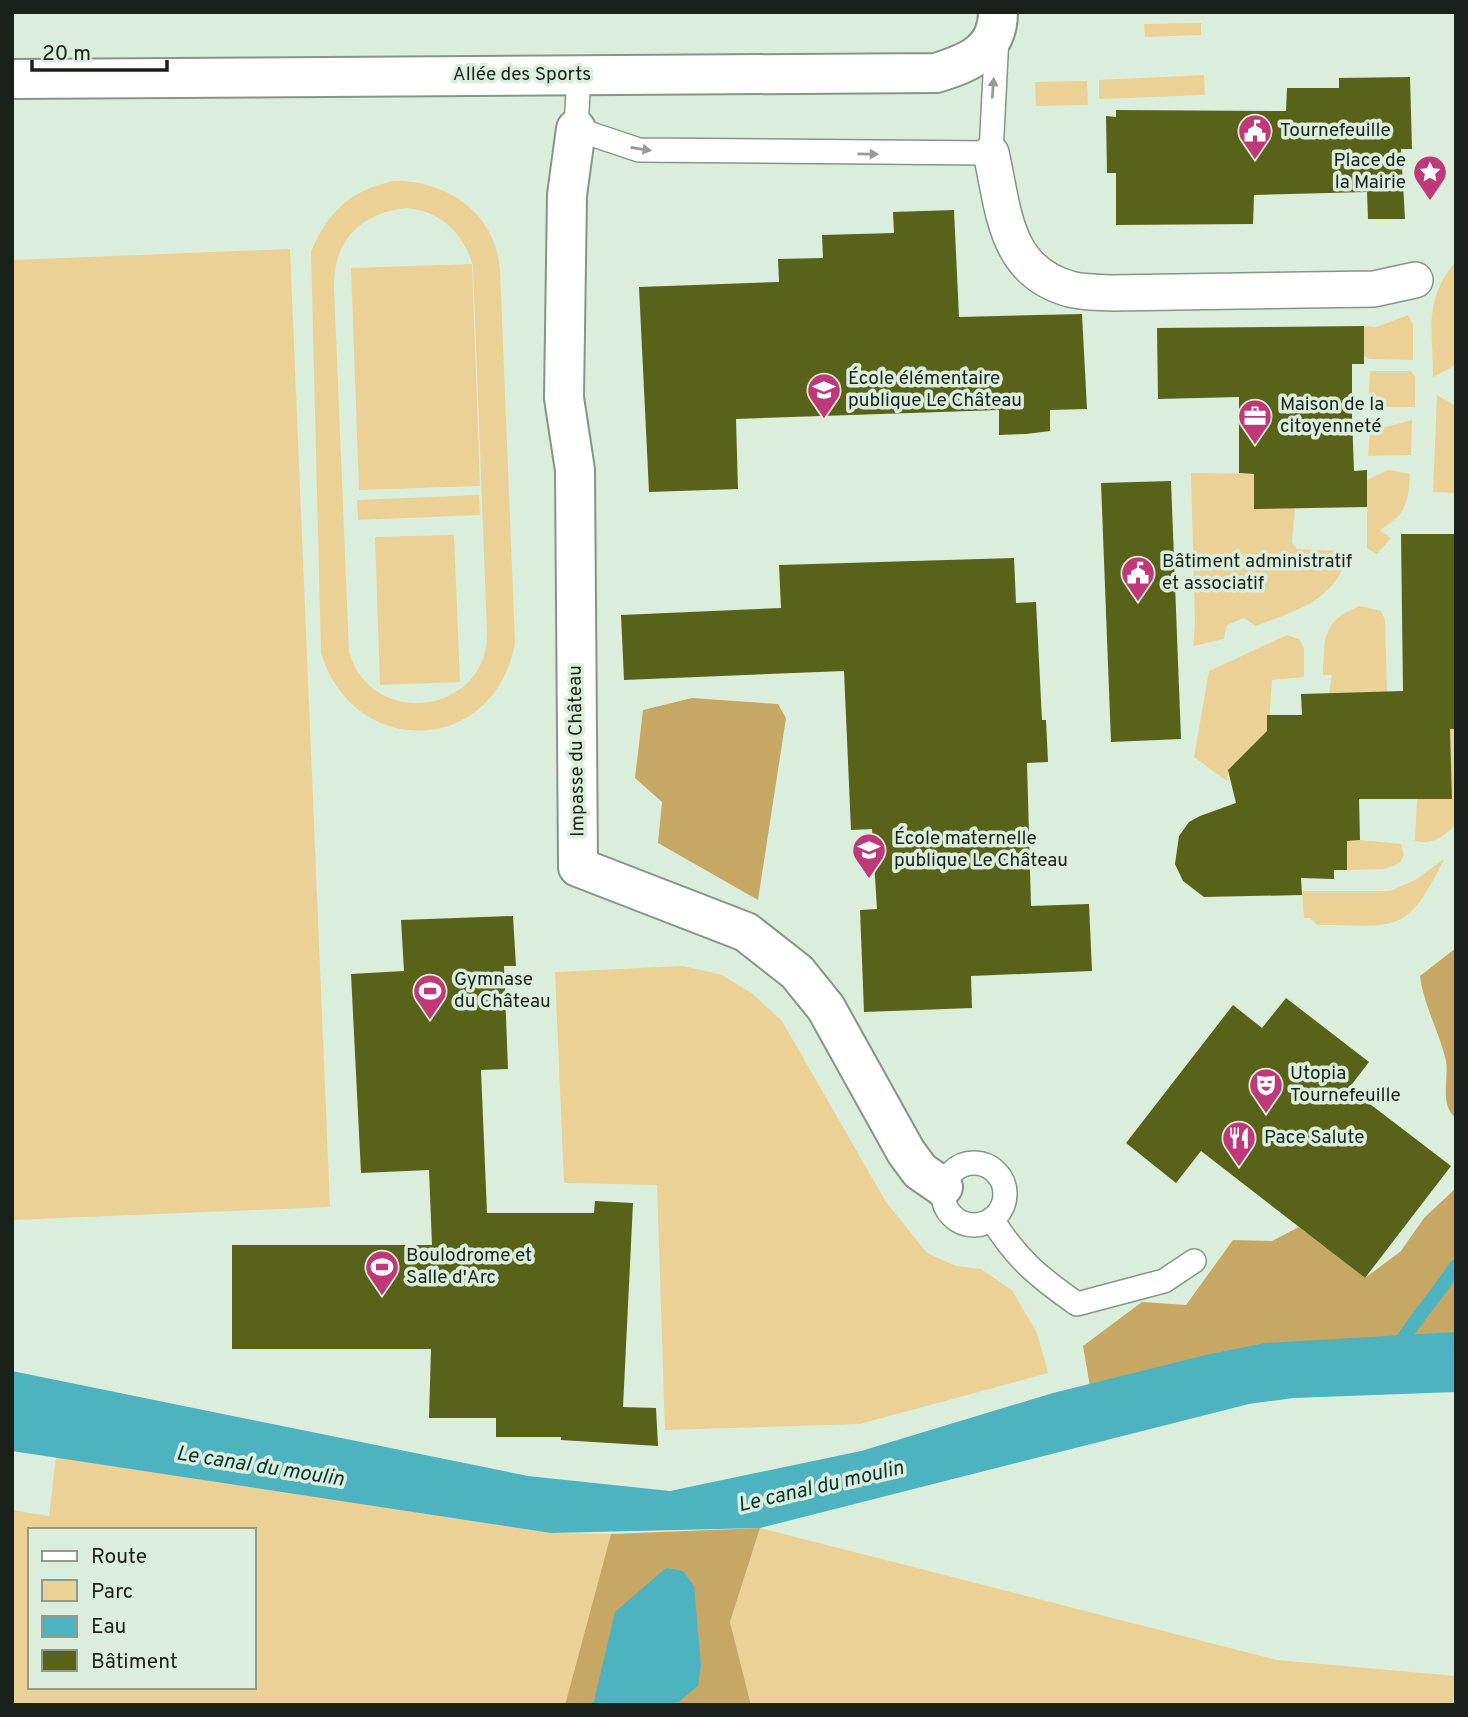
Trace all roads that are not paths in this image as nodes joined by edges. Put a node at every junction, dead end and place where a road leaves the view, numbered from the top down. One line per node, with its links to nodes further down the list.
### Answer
1 (998, 17): 2 (street, Allée des Sports); 5 (lane, one-way to 1)
2 (579, 74): 3 (street, Allée des Sports); 4 (lane)
3 (12, 79)
4 (576, 129): 5 (lane, one-way to 5); 7 (street, Impasse du Château)
5 (991, 153): 6 (street)
6 (1415, 279)
7 (943, 1187): 8 (lane); 8 (lane)
8 (992, 1219): 9 (lane)
9 (1194, 1261)

